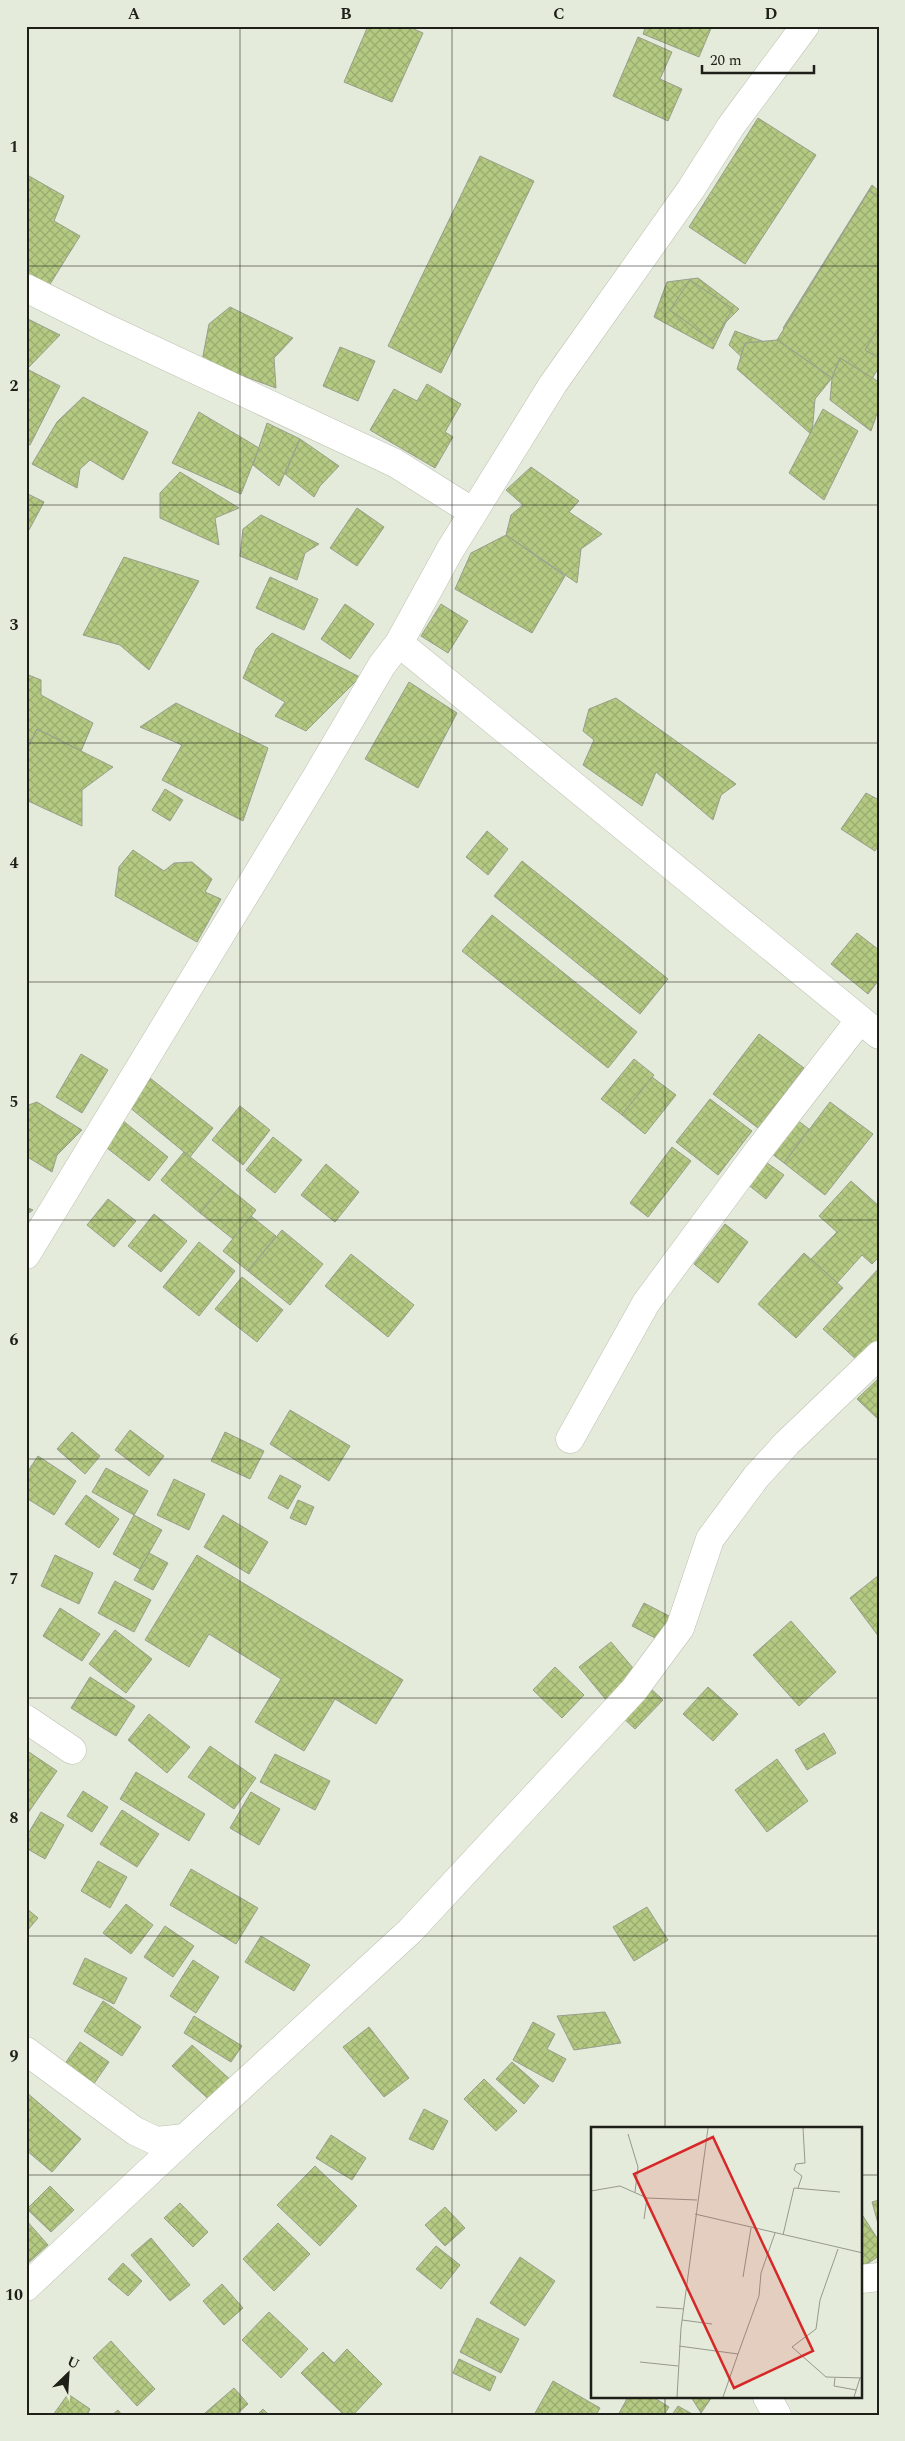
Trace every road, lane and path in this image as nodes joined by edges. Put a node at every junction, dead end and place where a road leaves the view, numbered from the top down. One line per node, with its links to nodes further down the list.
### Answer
1 (805, 26): 3 (street)
2 (26, 288): 3 (street)
3 (473, 512): 4 (street)
4 (399, 643): 5 (street); 6 (street)
5 (869, 1028): 8 (street)
6 (26, 1255)
7 (879, 1355): 12 (street)
8 (570, 1439)
9 (26, 1719): 10 (street)
10 (72, 1750)
11 (26, 2051): 12 (street)
12 (185, 2138): 15 (street)
13 (879, 2277): 14 (street)
14 (862, 2279)
15 (26, 2287)
16 (768, 2398): 17 (street)
17 (776, 2415)

